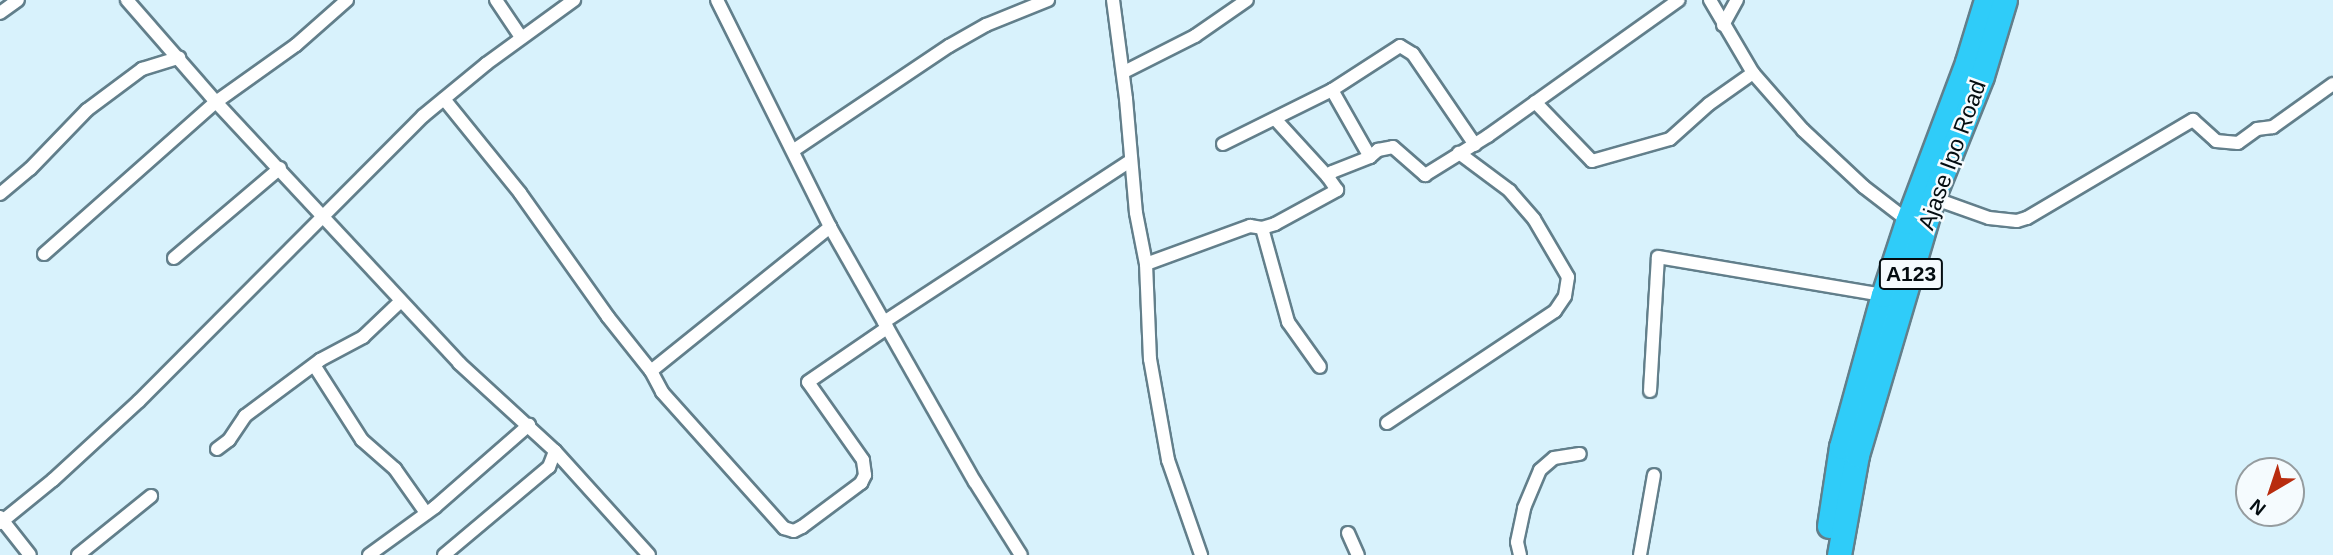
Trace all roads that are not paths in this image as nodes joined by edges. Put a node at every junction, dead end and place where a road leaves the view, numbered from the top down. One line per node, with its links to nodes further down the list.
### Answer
1 (18, 0): 15 (street)
2 (127, 0): 18 (street)
3 (347, 0): 24 (street)
4 (496, 0): 17 (street)
5 (574, 0): 17 (street)
6 (717, 0): 29 (street)
7 (1048, 0): 29 (street)
8 (1113, 0): 19 (street)
9 (1247, 0): 19 (street)
10 (1679, 0): 25 (street)
11 (1710, 0): 16 (street)
12 (1737, 0): 16 (street)
13 (1986, 0): 38 (highway, Ajase Ipo Road / A123)
14 (2006, 0): 36 (highway, Ajase Ipo Road / A123)
15 (0, 13)
16 (1723, 25): 20 (street)
17 (521, 37): 23 (street)
18 (179, 58): 24 (street); 35 (street)
19 (1124, 72): 32 (street)
20 (1753, 73): 25 (street); 38 (street)
21 (2333, 84): 36 (street)
22 (1332, 90): 26 (street); 28 (street); 31 (street)
23 (444, 99): 37 (street); 49 (street)
24 (216, 102): 33 (street); 41 (street)
25 (1535, 102): 28 (street)
26 (1276, 120): 27 (street); 34 (street)
27 (1223, 144)
28 (1475, 145): 30 (street)
29 (794, 150): 39 (street)
30 (1459, 153): 31 (street); 51 (street)
31 (1370, 157): 34 (street)
32 (1130, 161): 43 (street); 46 (street)
33 (280, 168): 37 (street); 42 (street)
34 (1328, 177): 40 (street)
35 (0, 194)
36 (1933, 198): 38 (highway, Ajase Ipo Road / A123)
37 (324, 215): 45 (street); 59 (street)
38 (1916, 225): 44 (highway, Ajase Ipo Road / A123); 72 (highway, Ajase Ipo Road / A123)
39 (830, 227): 46 (street); 49 (street)
40 (1262, 228): 43 (street); 48 (street)
41 (44, 254)
42 (174, 258)
43 (1146, 264): 67 (street)
44 (1883, 295): 50 (street); 71 (highway, Ajase Ipo Road / A123)
45 (401, 301): 47 (street); 52 (street)
46 (885, 325): 49 (street); 66 (street)
47 (314, 365): 53 (street); 58 (street)
48 (1321, 367)
49 (651, 371)
50 (1650, 391)
51 (1387, 423)
52 (529, 425): 54 (street); 58 (street)
53 (217, 449)
54 (555, 451): 64 (street); 65 (street)
55 (1580, 454): 69 (street)
56 (1654, 475): 70 (street)
57 (151, 496): 62 (street)
58 (426, 513): 63 (street)
59 (1, 520): 61 (street)
60 (1348, 533): 68 (street)
61 (30, 555)
62 (78, 555)
63 (369, 555)
64 (444, 555)
65 (649, 555)
66 (1021, 555)
67 (1201, 555)
68 (1358, 555)
69 (1520, 555)
70 (1640, 555)
71 (1826, 555)
72 (1839, 555)

